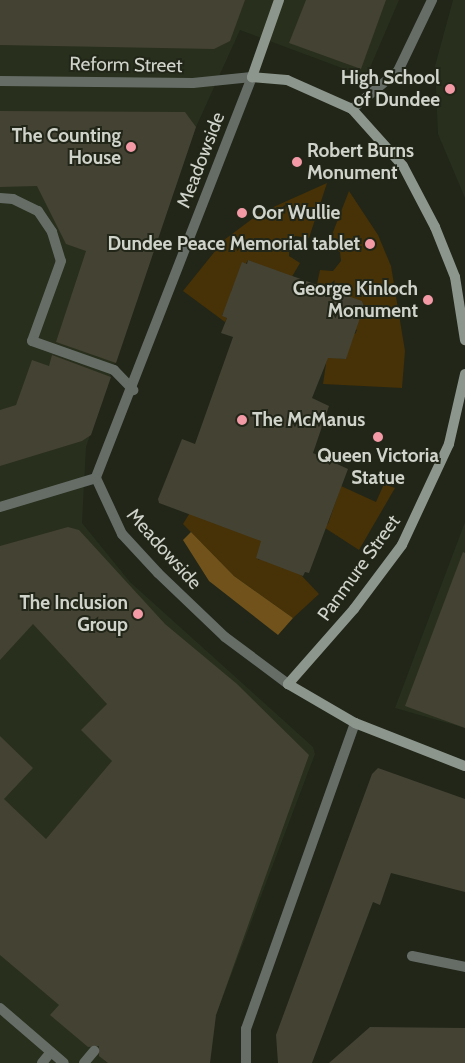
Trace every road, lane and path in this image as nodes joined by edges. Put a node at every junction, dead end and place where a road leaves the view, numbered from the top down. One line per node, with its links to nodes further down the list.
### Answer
1 (279, 0): 3 (street, Meadowside)
2 (432, 0): 5 (street)
3 (252, 77): 4 (street, Reform Street); 5 (street); 10 (street, Meadowside)
4 (0, 81)
5 (352, 109): 7 (street)
6 (0, 198): 10 (street)
7 (464, 319): 8 (street)
8 (465, 340)
9 (465, 374): 13 (street, Panmure Street)
10 (133, 390): 11 (street, Meadowside)
11 (96, 478): 12 (street); 13 (street, Meadowside)
12 (0, 507)
13 (288, 684): 14 (street, Meadowside)
14 (355, 723): 15 (street, Meadowside); 24 (street)
15 (465, 766)
16 (412, 956): 17 (street)
17 (465, 967)
18 (0, 1008): 20 (street)
19 (94, 1051): 23 (street)
20 (51, 1052): 21 (street); 22 (street)
21 (42, 1063)
22 (64, 1063)
23 (84, 1063)
24 (246, 1063)

